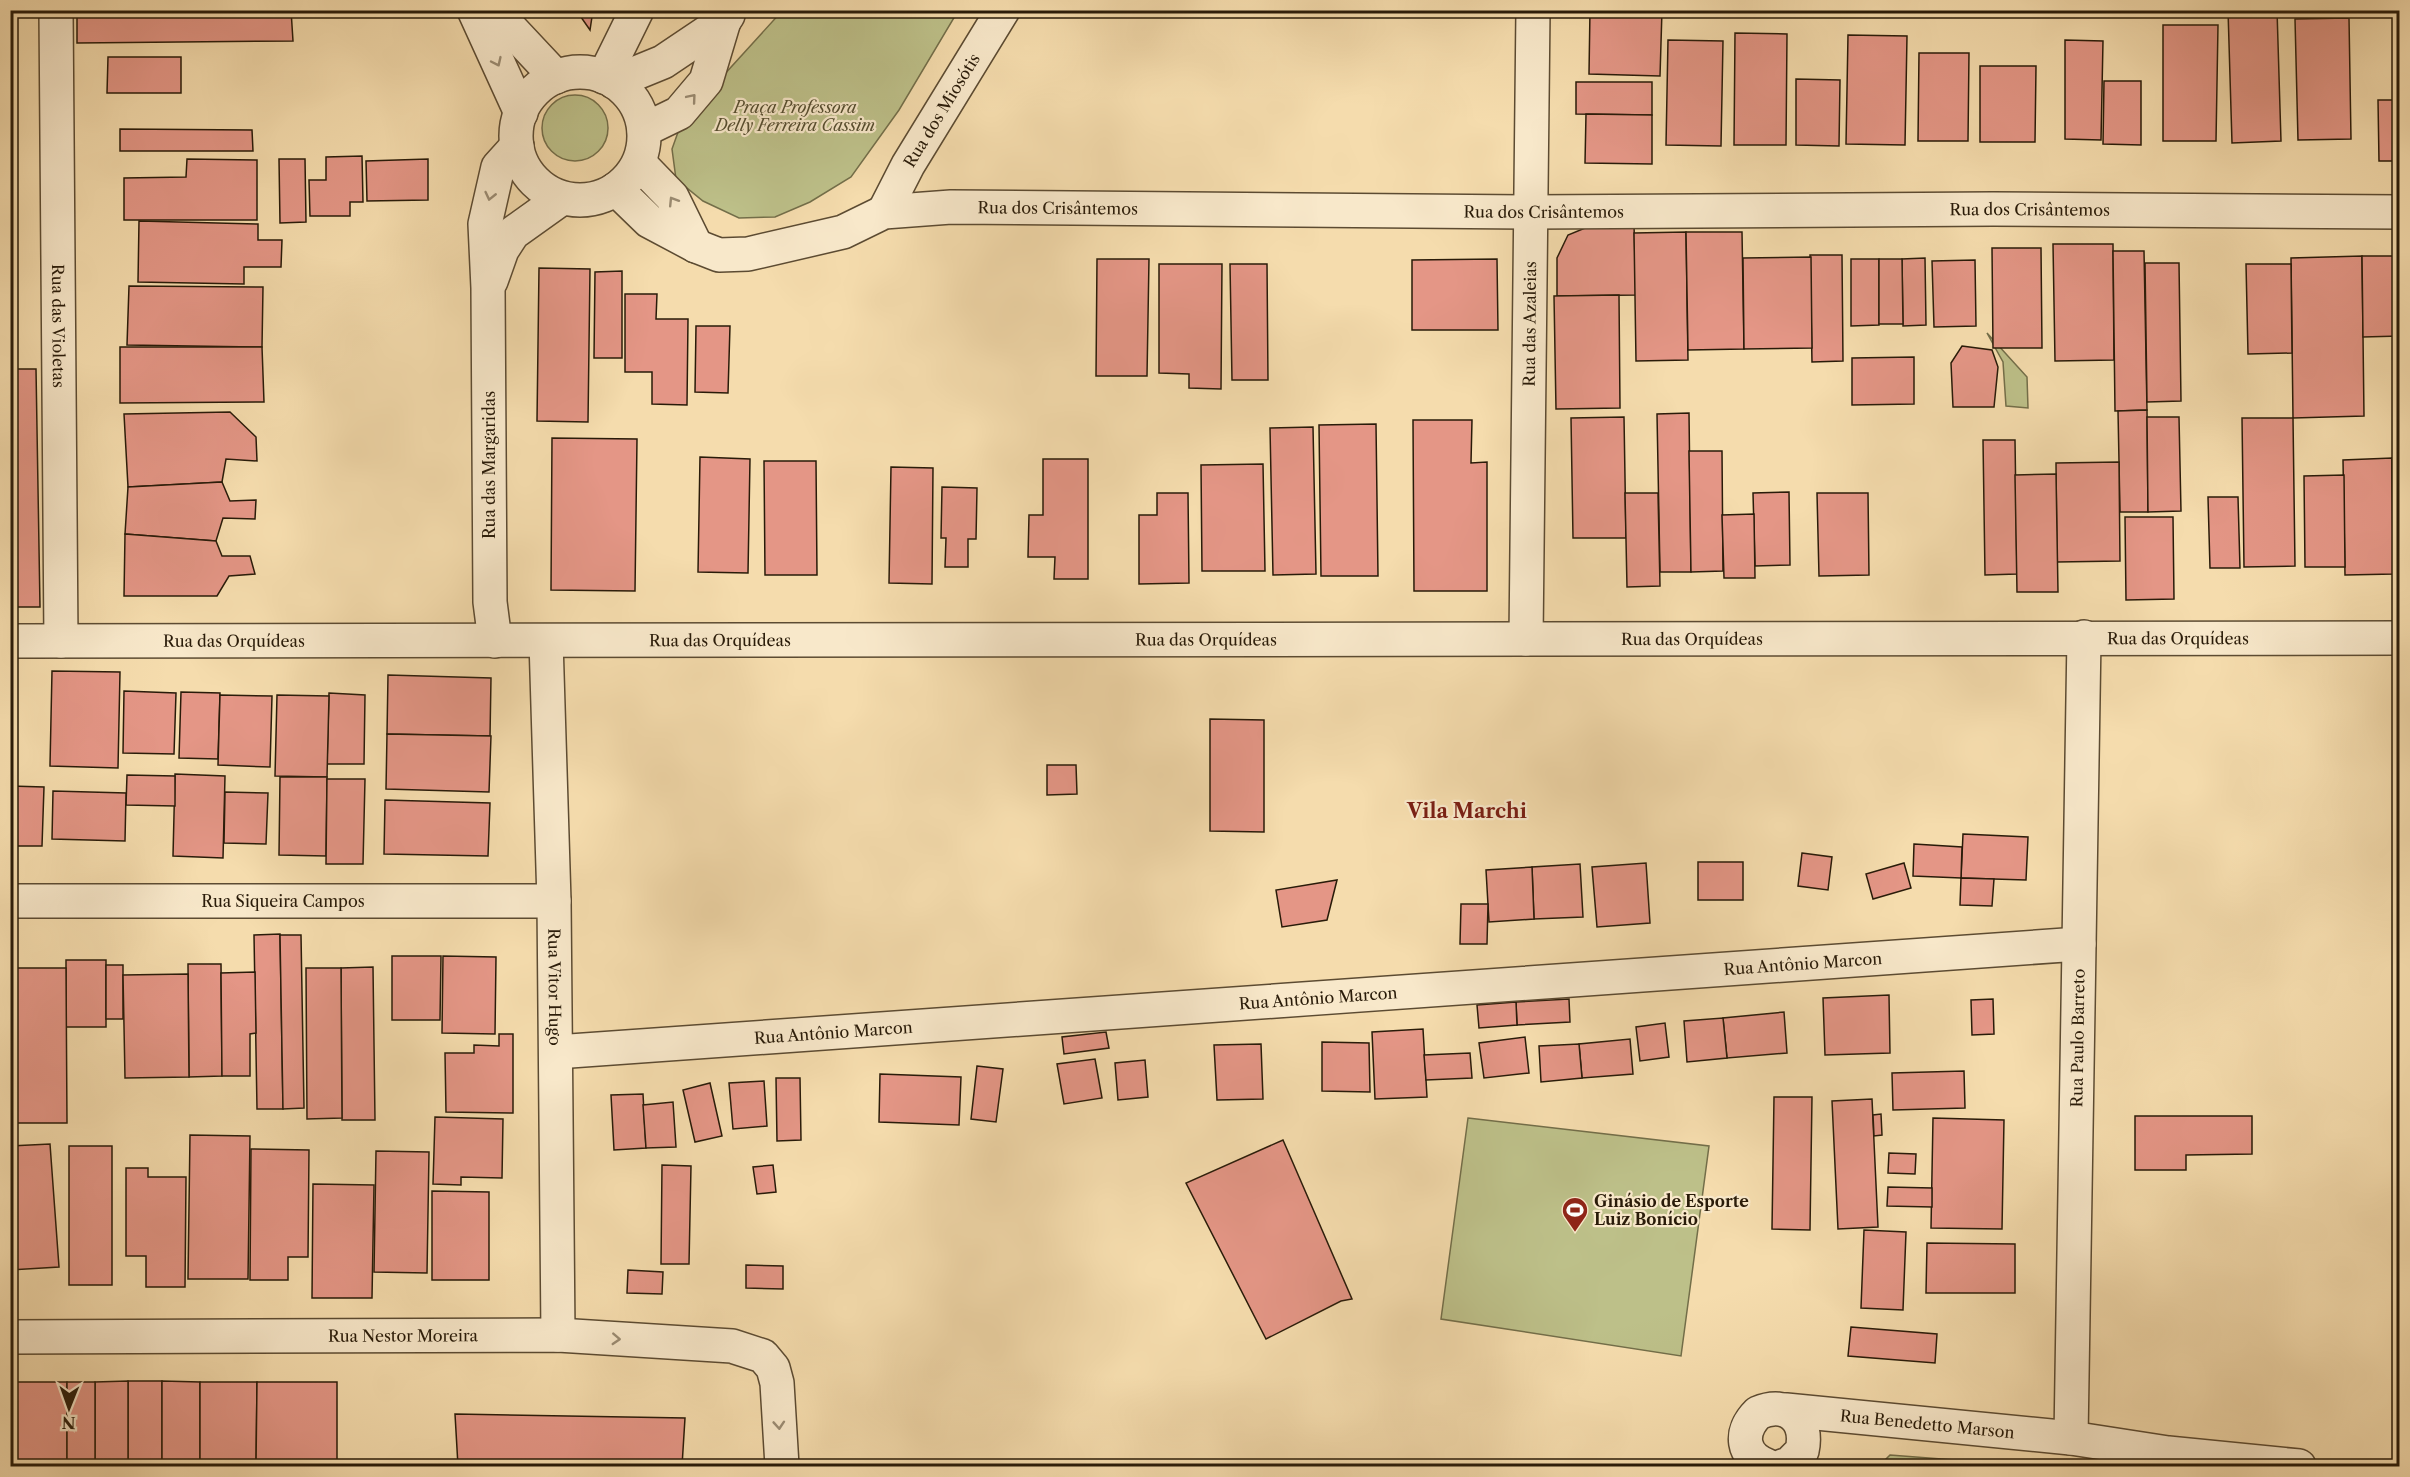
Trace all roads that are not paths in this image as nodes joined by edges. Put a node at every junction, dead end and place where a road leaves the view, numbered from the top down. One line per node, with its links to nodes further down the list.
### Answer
1 (56, 10): 25 (street, Rua das Violetas)
2 (474, 10): 10 (street, one-way to 10)
3 (493, 10): 8 (street)
4 (637, 10): 9 (street)
5 (1003, 10): 16 (street, Rua dos Miosótis)
6 (1533, 10): 17 (street, Rua das Azaleias)
7 (728, 16): 9 (street); 11 (street, one-way to 7)
8 (556, 77): 9 (street); 10 (street)
9 (609, 79): 11 (street)
10 (521, 113): 12 (street)
11 (644, 130): 13 (street)
12 (517, 146): 15 (street); 20 (street, Rua das Margaridas, one-way to 20)
13 (639, 163): 14 (street); 19 (street, one-way to 13)
14 (616, 189): 15 (street); 19 (street, Rua dos Crisântemos)
15 (562, 198): 20 (street, Rua das Margaridas)
16 (884, 212): 17 (street, Rua dos Crisântemos); 19 (street, Rua dos Crisântemos)
17 (1531, 212): 18 (street, Rua dos Crisântemos); 23 (street, Rua das Azaleias)
18 (2400, 212)
19 (696, 246)
20 (488, 288): 26 (street, Rua das Margaridas)
21 (2084, 637): 22 (street, Rua das Orquídeas); 23 (street, Rua das Orquídeas); 30 (street, Rua Paulo Barreto)
22 (2400, 638)
23 (1526, 639): 27 (street, Rua das Orquídeas)
24 (10, 641): 25 (street, Rua das Orquídeas)
25 (61, 641): 26 (street, Rua das Orquídeas)
26 (495, 641): 27 (street, Rua das Orquídeas)
27 (546, 641): 29 (street, Rua Vitor Hugo)
28 (10, 901): 29 (street, Rua Siqueira Campos)
29 (554, 902): 31 (street, Rua Vitor Hugo)
30 (2079, 944): 31 (street, Rua Antônio Marcon); 35 (street, Rua Paulo Barreto)
31 (555, 1052): 32 (street, Rua Vitor Hugo)
32 (558, 1335): 33 (street, Rua Nestor Moreira); 37 (street, Rua Nestor Moreira, one-way to 37)
33 (10, 1337)
34 (1786, 1410): 35 (street, Rua Benedetto Marson); 36 (street, Rua Benedetto Marson); 38 (street)
35 (2071, 1438): 39 (street, Rua Benedetto Marson)
36 (1754, 1460)
37 (782, 1467)
38 (1782, 1467)
39 (2299, 1467)

